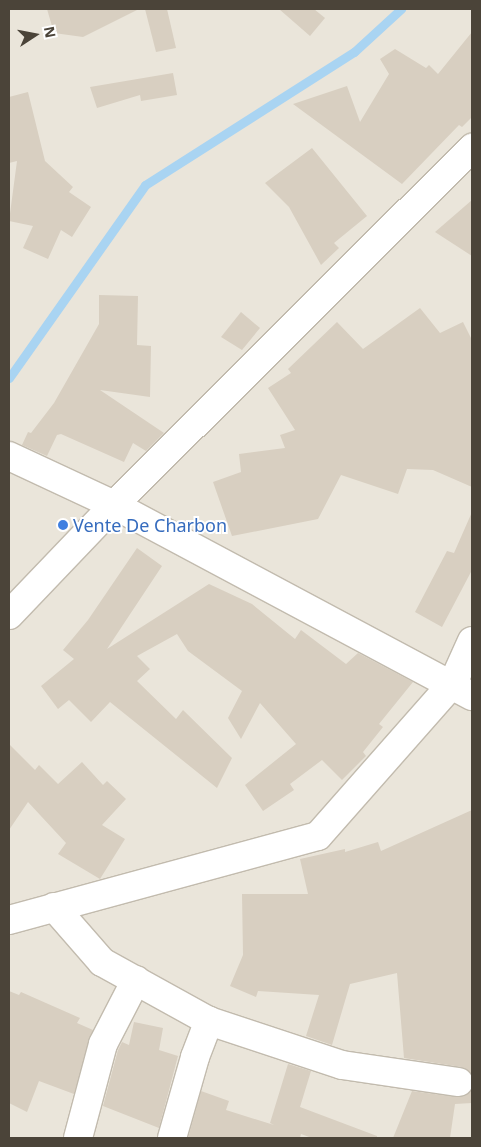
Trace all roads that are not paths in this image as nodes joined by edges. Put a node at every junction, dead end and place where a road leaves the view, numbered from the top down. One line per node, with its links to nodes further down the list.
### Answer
1 (472, 148): 3 (street)
2 (9, 456): 3 (street)
3 (114, 505): 4 (street); 6 (street)
4 (9, 615)
5 (472, 641): 6 (street)
6 (463, 690): 7 (street)
7 (54, 907): 8 (street); 9 (street)
8 (9, 920)
9 (136, 980): 10 (street); 12 (street)
10 (209, 1021): 11 (street); 13 (street)
11 (459, 1082)
12 (78, 1138)
13 (172, 1138)

